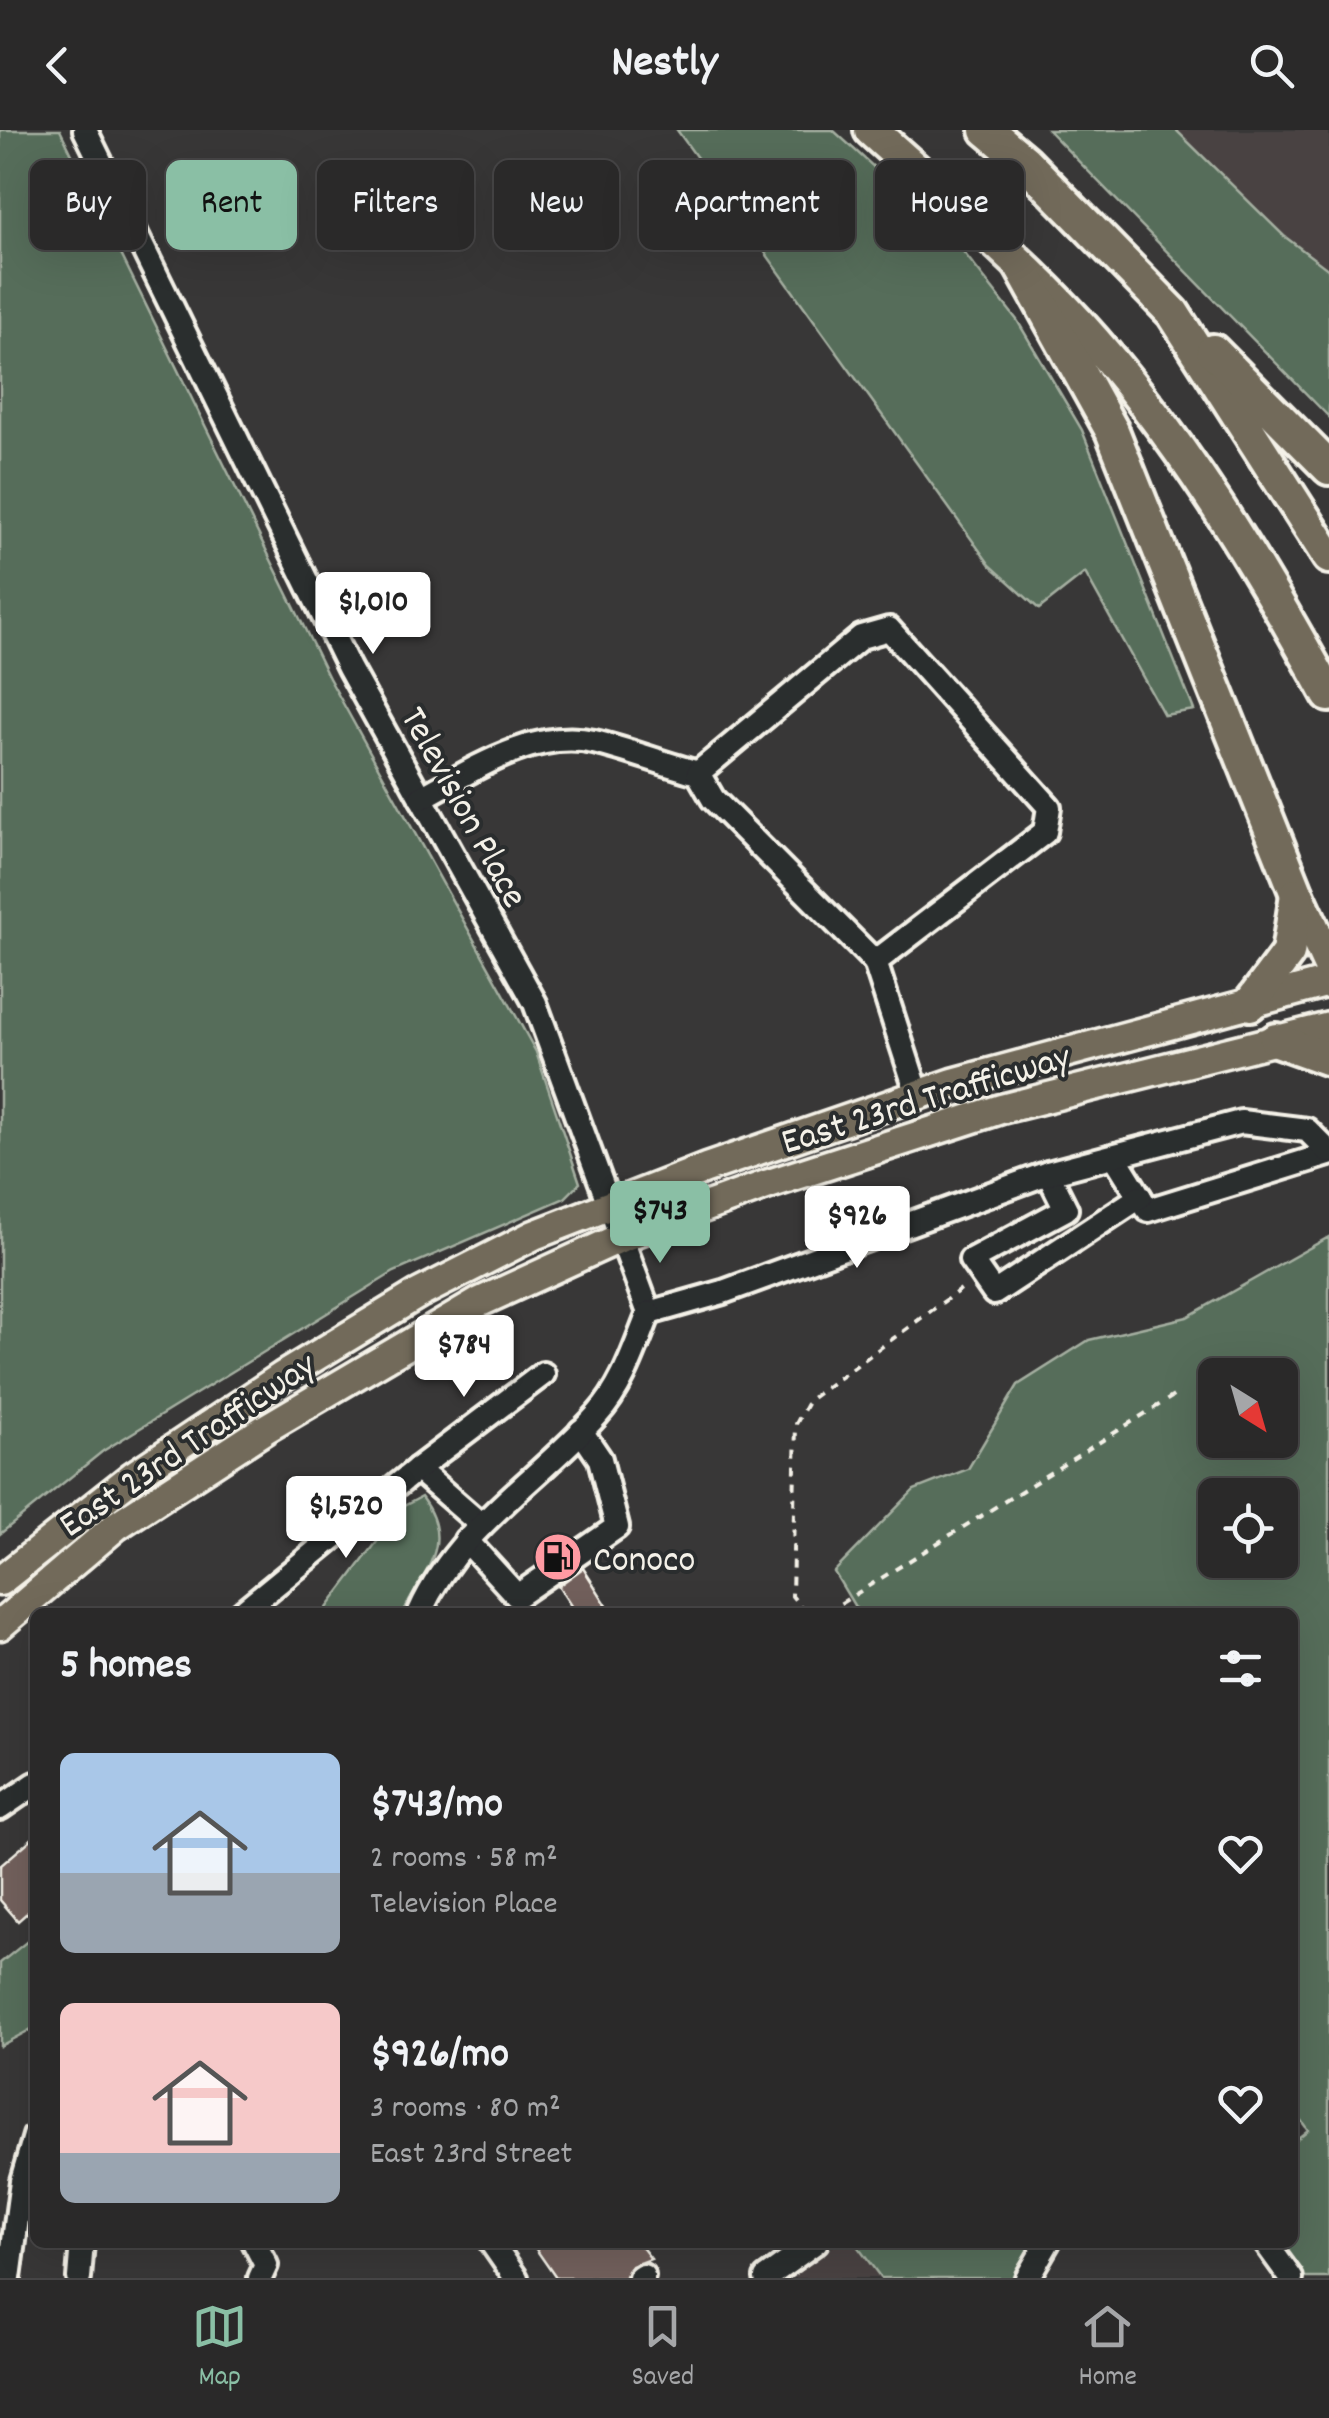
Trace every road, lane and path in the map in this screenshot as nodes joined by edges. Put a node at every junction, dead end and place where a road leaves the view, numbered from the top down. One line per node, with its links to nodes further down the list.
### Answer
1 (85, 130): 10 (street, Television Place)
2 (871, 130): 4 (highway)
3 (987, 130): 5 (highway)
4 (1020, 265): 8 (highway); 11 (highway)
5 (1173, 313): 6 (highway); 7 (highway)
6 (1329, 468)
7 (1329, 557)
8 (1329, 695)
9 (698, 772): 10 (street); 12 (street); 12 (street)
10 (421, 798): 24 (street, Television Place)
11 (1297, 894): 13 (highway); 15 (highway)
12 (875, 962): 19 (street)
13 (1329, 964)
14 (1329, 982): 15 (main road, East 23rd Trafficway)
15 (1250, 1004): 19 (main road, East 23rd Trafficway)
16 (1329, 1027): 17 (main road, East 23rd Trafficway)
17 (1276, 1040): 18 (highway); 25 (main road, East 23rd Trafficway)
18 (1329, 1059)
19 (918, 1095): 24 (main road, East 23rd Trafficway)
20 (1329, 1153): 21 (street); 23 (street)
21 (1115, 1157): 22 (street); 23 (street)
22 (1048, 1173): 26 (street); 27 (street)
23 (1140, 1197): 26 (street)
24 (608, 1205): 25 (street, Television Place); 33 (main road, East 23rd Trafficway)
25 (622, 1237): 27 (street, Television Place); 38 (main road, East 23rd Trafficway)
26 (981, 1274): 36 (path)
27 (649, 1314): 30 (street)
28 (543, 1374): 31 (street)
29 (1175, 1395): 37 (path)
30 (581, 1431): 32 (street); 32 (street)
31 (417, 1469): 32 (street); 34 (street)
32 (472, 1532): 35 (street)
33 (0, 1581)
34 (247, 1608)
35 (422, 1608)
36 (802, 1608)
37 (832, 1608)
38 (0, 1625)
39 (30, 1787): 40 (street)
40 (0, 1808)
41 (30, 2154): 42 (street)
42 (6, 2241): 49 (street)
43 (81, 2248): 50 (street)
44 (257, 2248): 51 (street)
45 (495, 2248): 52 (street)
46 (808, 2248): 53 (street)
47 (1044, 2248): 54 (street)
48 (1269, 2248): 55 (street)
49 (9, 2278)
50 (78, 2278)
51 (260, 2278)
52 (516, 2278)
53 (766, 2278)
54 (1026, 2278)
55 (1290, 2278)

